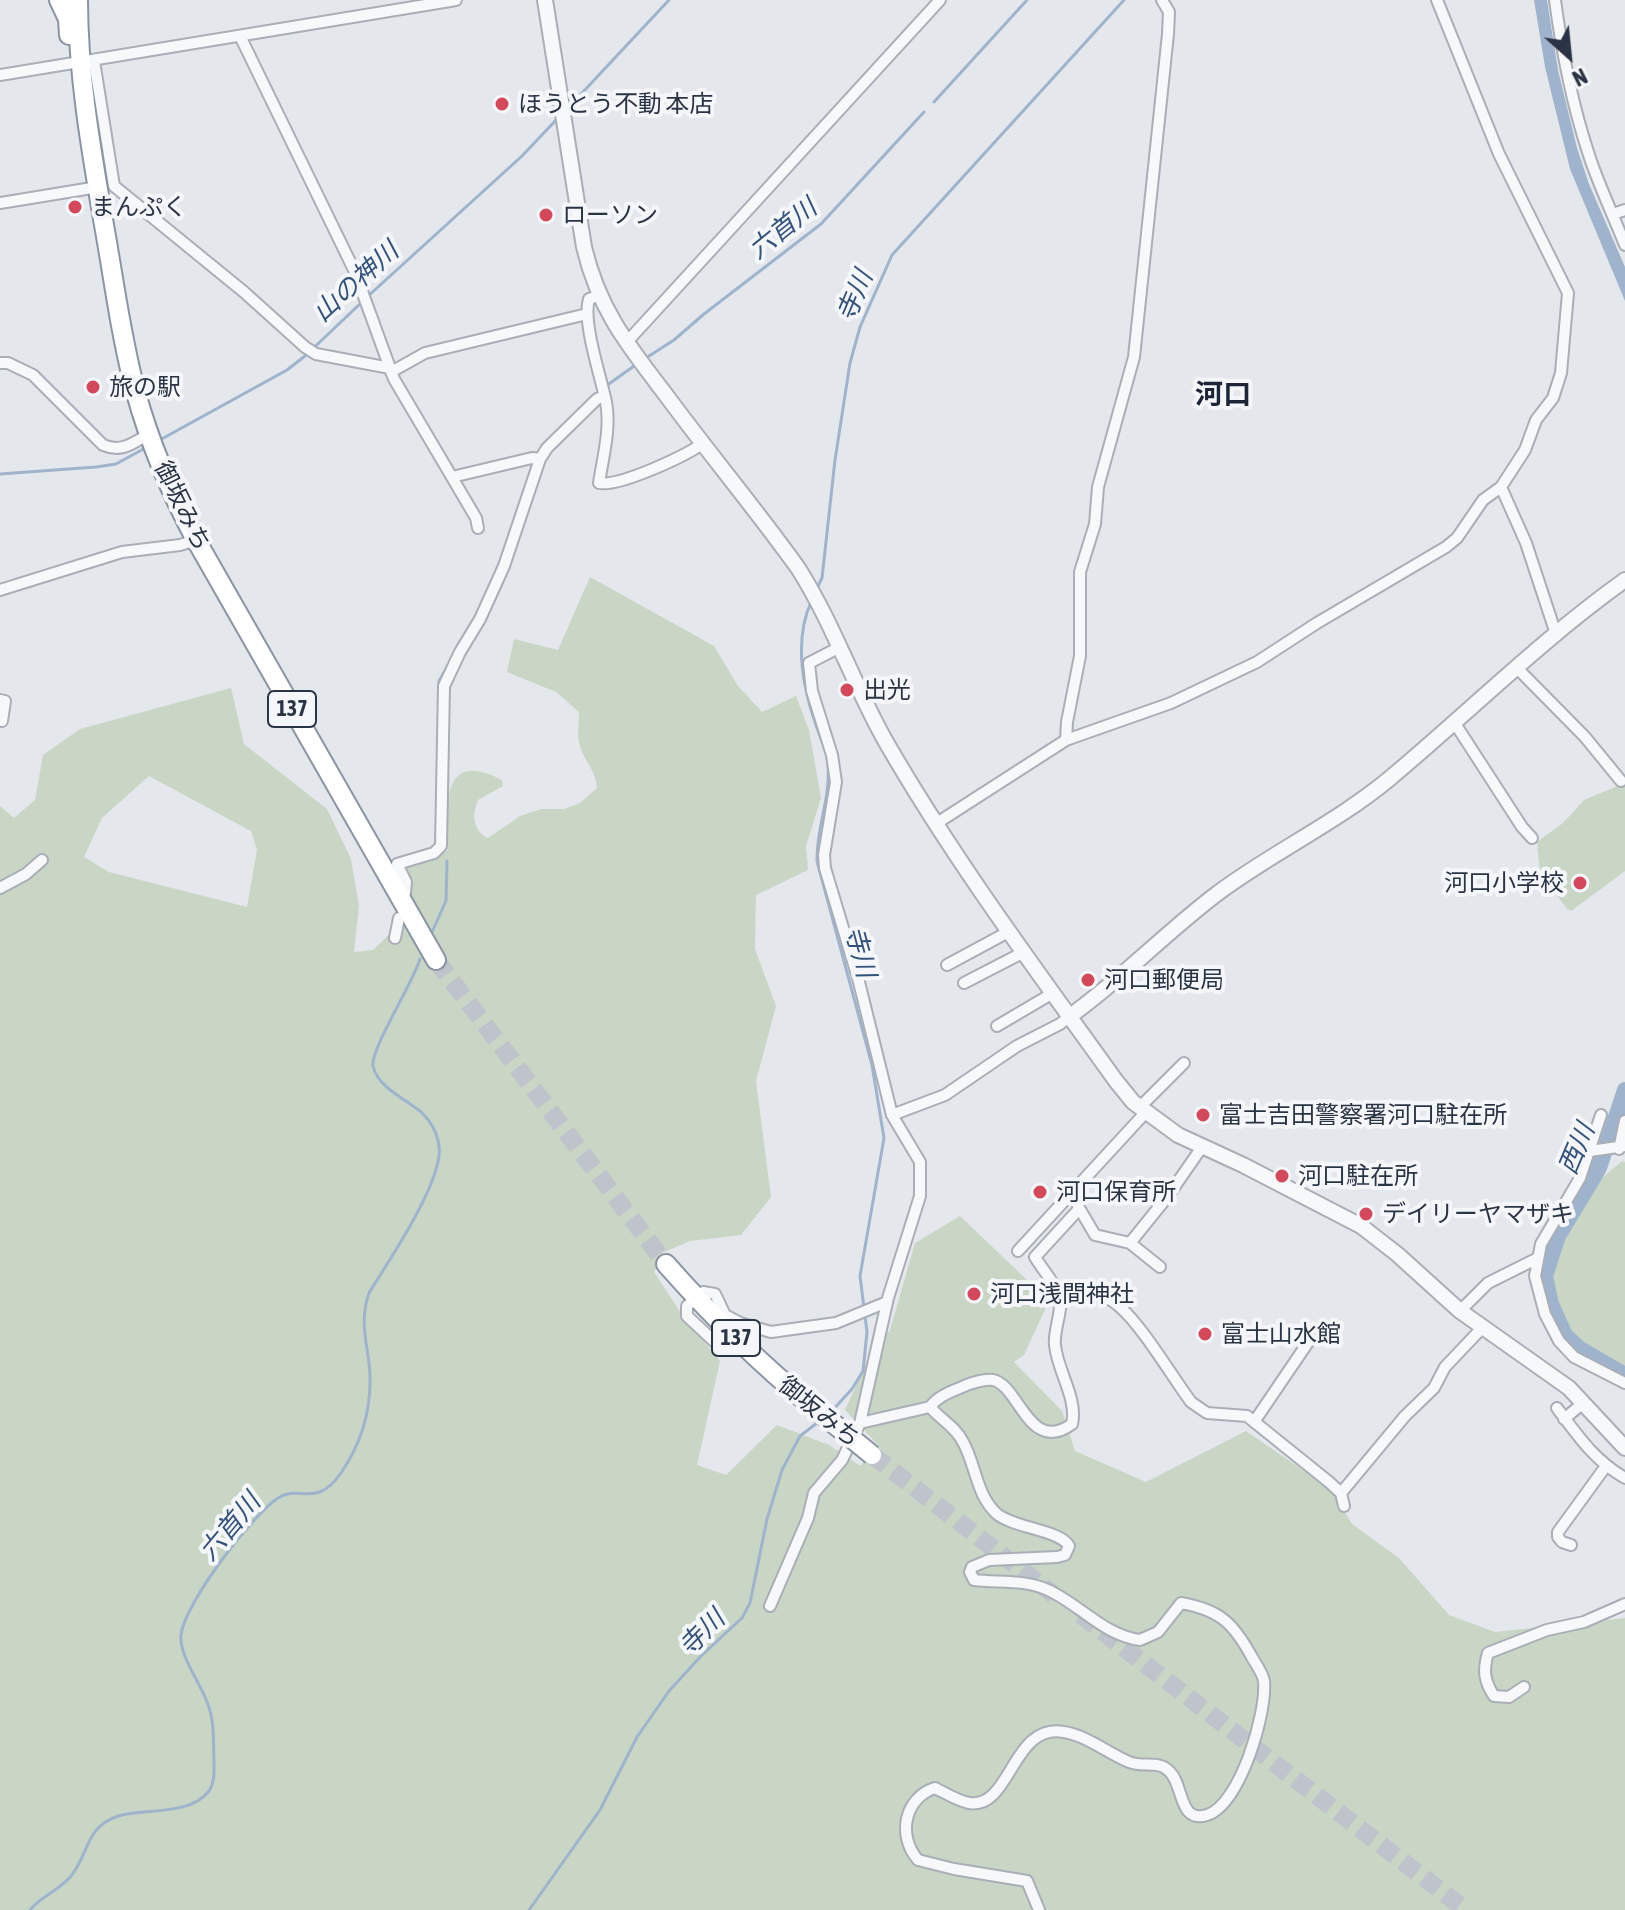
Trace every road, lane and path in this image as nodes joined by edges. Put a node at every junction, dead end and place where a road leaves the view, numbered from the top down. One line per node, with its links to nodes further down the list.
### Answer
1 (59, 0): 10 (highway)
2 (78, 0): 10 (highway, 御坂みち / 137)
3 (456, 0): 9 (street)
4 (545, 0): 17 (street)
5 (940, 0): 19 (street)
6 (1162, 0): 38 (street)
7 (1437, 0): 27 (street)
8 (1555, 0): 15 (street)
9 (240, 36): 10 (street); 21 (street)
10 (82, 63): 11 (street); 12 (highway, 御坂みち / 137); 21 (street)
11 (0, 75)
12 (98, 187): 13 (street); 23 (highway, 御坂みち / 137)
13 (0, 203)
14 (1625, 210): 15 (street)
15 (1613, 214): 16 (street)
16 (1625, 245)
17 (598, 296): 18 (street); 19 (street)
18 (587, 314): 21 (street); 22 (street)
19 (626, 343): 24 (street)
20 (0, 363): 23 (street)
21 (391, 370): 26 (street)
22 (604, 396): 24 (street); 25 (street)
23 (152, 442): 29 (highway, 御坂みち / 137)
24 (702, 444): 33 (street)
25 (540, 459): 26 (street); 44 (street)
26 (452, 477): 28 (street)
27 (1501, 487): 32 (street); 38 (street)
28 (478, 528)
29 (196, 540): 31 (street); 49 (highway, 御坂みち / 137)
30 (1625, 580): 32 (street)
31 (0, 590)
32 (1556, 634): 34 (street)
33 (838, 648): 40 (street); 57 (street)
34 (1517, 668): 37 (street); 39 (street)
35 (0, 700): 36 (street)
36 (0, 721)
37 (1454, 722): 41 (street); 53 (street)
38 (1066, 740): 40 (street)
39 (1621, 781)
40 (937, 823): 46 (street)
41 (1532, 838)
42 (42, 860): 43 (street)
43 (0, 888)
44 (405, 893)
45 (399, 918): 47 (street)
46 (1010, 931): 48 (street); 50 (street)
47 (395, 938)
48 (1024, 952): 51 (street); 52 (street)
49 (436, 960)
50 (947, 965)
51 (964, 983)
52 (1053, 993): 53 (street); 54 (street)
53 (1069, 1017): 56 (street); 57 (street)
54 (997, 1026)
55 (1184, 1063): 56 (street)
56 (1143, 1110): 60 (street); 63 (street)
57 (892, 1115): 72 (street)
58 (1601, 1115): 62 (street)
59 (1625, 1121): 61 (street)
60 (1202, 1147): 65 (street); 73 (street)
61 (1619, 1148): 62 (street)
62 (1593, 1151): 67 (street)
63 (1078, 1186): 64 (street); 66 (street)
64 (1079, 1209): 65 (street); 71 (street)
65 (1130, 1243): 69 (street)
66 (1018, 1251)
67 (1538, 1258): 73 (street); 77 (street)
68 (666, 1264): 70 (highway, 御坂みち / 137)
69 (1160, 1267)
70 (695, 1297): 72 (street); 76 (street); 85 (highway, 御坂みち / 137, bridge)
71 (1060, 1297): 79 (street); 82 (street)
72 (887, 1302): 83 (street)
73 (1460, 1311): 74 (street)
74 (1482, 1328): 78 (street); 88 (street)
75 (1311, 1338): 82 (street)
76 (718, 1345)
77 (1625, 1383)
78 (1582, 1404): 81 (street); 84 (street)
79 (930, 1407): 83 (street); 94 (street)
80 (1557, 1408): 81 (street)
81 (1564, 1419): 86 (street)
82 (1254, 1422): 88 (street)
83 (860, 1423): 92 (street)
84 (1625, 1448)
85 (872, 1455)
86 (1606, 1466): 87 (street); 90 (street)
87 (1623, 1474)
88 (1341, 1493): 89 (street)
89 (1344, 1506)
90 (1571, 1545)
91 (1625, 1604): 93 (street)
92 (770, 1606)
93 (1524, 1687)
94 (1039, 1910)

